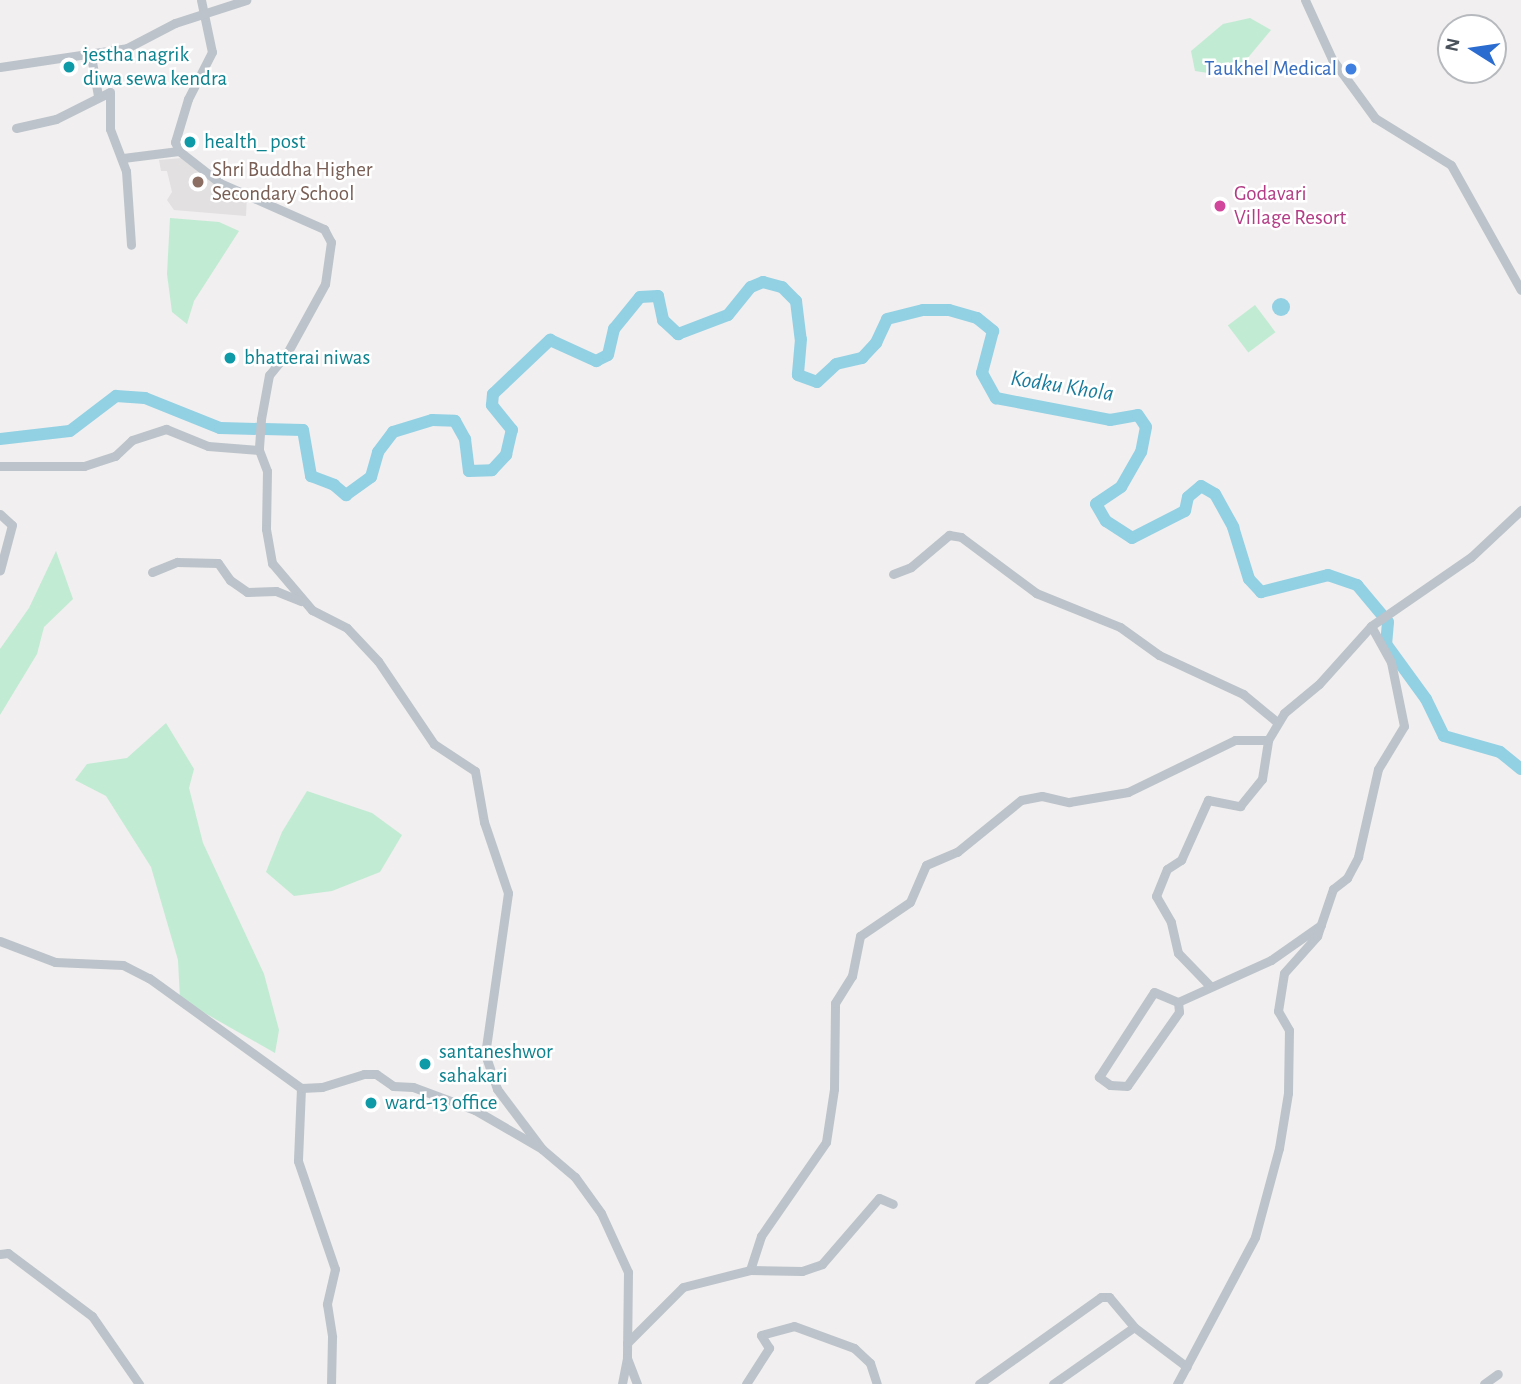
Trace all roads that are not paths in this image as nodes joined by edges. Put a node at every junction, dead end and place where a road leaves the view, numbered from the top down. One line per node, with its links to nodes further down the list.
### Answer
1 (201, 0): 4 (street)
2 (246, 0): 4 (street)
3 (1305, 0): 12 (street)
4 (202, 14): 5 (street); 9 (street)
5 (91, 56): 6 (street); 7 (street)
6 (0, 67)
7 (98, 95): 8 (street); 10 (street)
8 (16, 128)
9 (179, 151): 10 (street); 13 (street)
10 (123, 158): 11 (street)
11 (131, 245)
12 (1521, 290)
13 (259, 450): 14 (street); 21 (street)
14 (0, 466)
15 (1521, 510): 22 (street)
16 (0, 514): 17 (street)
17 (3, 554): 18 (street)
18 (0, 570)
19 (152, 572): 21 (street)
20 (893, 574): 23 (street)
21 (305, 602): 30 (street)
22 (1373, 624): 23 (street); 25 (street)
23 (1277, 722): 24 (street)
24 (1268, 740): 27 (street); 33 (street)
25 (1321, 925): 27 (street); 37 (street)
26 (0, 941): 29 (street)
27 (1210, 986): 28 (street)
28 (1178, 1002): 28 (street)
29 (302, 1087): 30 (street); 40 (street)
30 (542, 1149): 35 (street)
31 (892, 1204): 33 (street)
32 (3, 1251): 39 (street)
33 (750, 1270): 35 (street)
34 (1134, 1327): 37 (street); 45 (street); 46 (street)
35 (627, 1343): 36 (street)
36 (627, 1358): 41 (street); 42 (street)
37 (1187, 1367): 47 (street)
38 (1497, 1374): 48 (street)
39 (139, 1384)
40 (331, 1384)
41 (622, 1384)
42 (637, 1384)
43 (746, 1384): 44 (street)
44 (877, 1384)
45 (979, 1384)
46 (1053, 1384)
47 (1177, 1384)
48 (1484, 1384)

